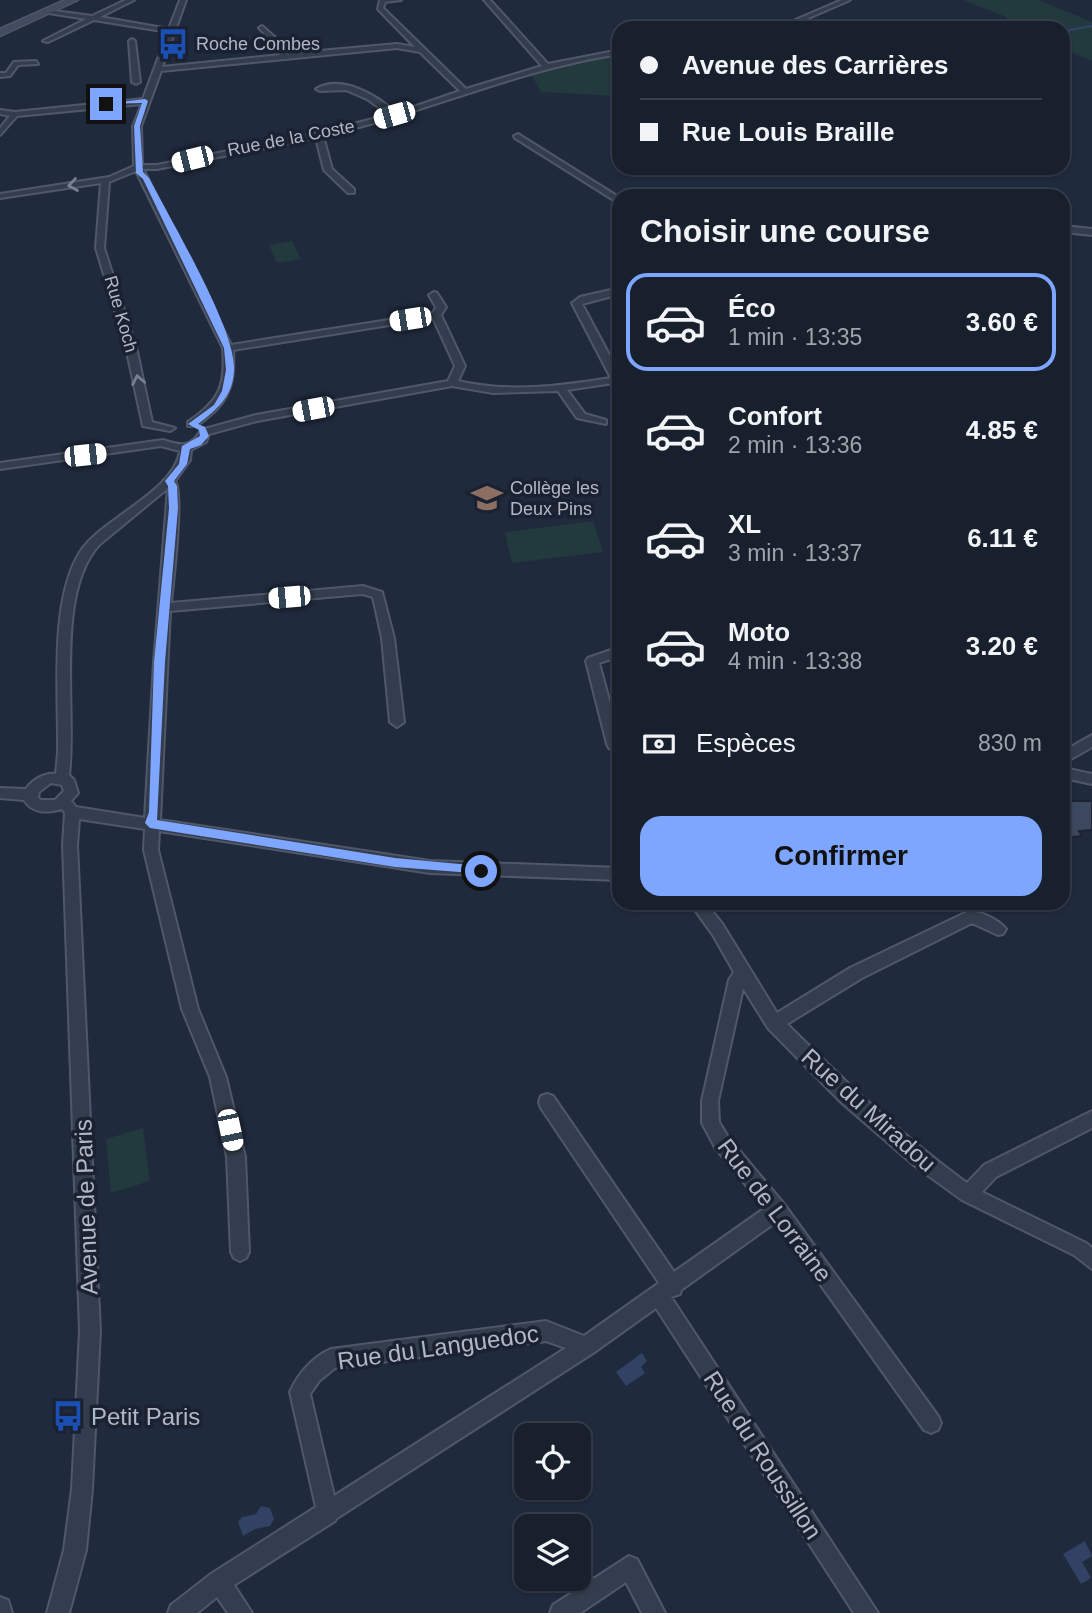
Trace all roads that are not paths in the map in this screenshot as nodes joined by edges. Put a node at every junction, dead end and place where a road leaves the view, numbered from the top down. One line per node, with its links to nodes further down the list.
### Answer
1 (73, 0): 8 (main road)
2 (131, 0): 9 (street)
3 (183, 0): 12 (street)
4 (384, 0): 5 (street); 16 (street)
5 (398, 0)
6 (487, 0): 24 (street)
7 (847, 0): 10 (street)
8 (49, 11): 9 (street); 13 (main road)
9 (92, 18): 12 (street); 14 (street)
10 (797, 21)
11 (262, 28): 20 (street)
12 (171, 31): 25 (street)
13 (0, 33)
14 (46, 41)
15 (132, 41): 21 (street)
16 (417, 44): 17 (street); 18 (street)
17 (405, 47): 18 (street); 20 (street)
18 (424, 51): 29 (street)
19 (612, 53): 24 (street, Rue de la Coste)
20 (284, 56): 25 (street)
21 (135, 57): 22 (street); 27 (street)
22 (146, 57)
23 (36, 63): 26 (street)
24 (547, 67): 29 (street, Rue de la Coste)
25 (158, 69): 30 (street)
26 (0, 75)
27 (136, 82)
28 (337, 88): 33 (street)
29 (465, 92): 33 (street, Rue de la Coste)
30 (145, 101): 32 (street); 37 (street)
31 (0, 112): 32 (street)
32 (15, 114): 34 (street)
33 (394, 115): 35 (street, Rue de la Coste)
34 (0, 133)
35 (319, 135): 37 (street, Rue de la Coste); 39 (street)
36 (518, 136): 41 (street)
37 (138, 167): 38 (street, Rue de la Coste); 47 (street)
38 (105, 180): 40 (street, Rue de la Coste, one-way to 40); 54 (street, Rue Koch, one-way to 38)
39 (351, 191)
40 (0, 196)
41 (612, 197)
42 (1070, 230): 43 (street)
43 (1092, 232)
44 (612, 292): 48 (street)
45 (434, 295): 46 (street)
46 (436, 315): 47 (street); 50 (street)
47 (228, 348): 53 (street)
48 (612, 369)
49 (612, 381): 51 (street)
50 (452, 383): 51 (street); 55 (street)
51 (560, 387): 52 (street)
52 (601, 422)
53 (192, 424): 54 (street); 55 (street)
54 (170, 428): 56 (street)
55 (205, 432): 57 (street)
56 (163, 443): 57 (street); 58 (street)
57 (186, 448): 59 (street)
58 (0, 466)
59 (169, 481): 60 (street); 67 (street)
60 (164, 608): 62 (street); 72 (street)
61 (612, 654): 63 (street)
62 (397, 722)
63 (612, 736)
64 (1092, 740): 65 (street)
65 (1070, 754)
66 (1070, 774): 68 (street)
67 (62, 778): 70 (street); 71 (street)
68 (1092, 779)
69 (0, 793): 70 (street)
70 (31, 795): 71 (street)
71 (68, 807): 72 (street); 89 (street, Avenue de Paris)
72 (150, 823): 73 (street); 82 (street)
73 (612, 874)
74 (702, 910): 76 (street, Rue du Miradou)
75 (998, 929): 77 (street)
76 (742, 973): 77 (street, Rue du Miradou); 81 (street, Rue de Lorraine)
77 (774, 1023): 80 (street, Rue du Miradou)
78 (547, 1102): 84 (street, Rue du Roussillon)
79 (1092, 1119): 80 (street)
80 (968, 1194): 83 (street, Rue du Miradou)
81 (778, 1210): 84 (street, Rue du Languedoc); 86 (street, Rue de Lorraine)
82 (240, 1252)
83 (1092, 1260)
84 (666, 1292): 85 (street, Rue du Languedoc); 94 (street, Rue du Roussillon)
85 (586, 1346): 87 (street, Rue du Languedoc); 87 (street, Rue du Languedoc)
86 (931, 1423)
87 (328, 1514): 88 (street, Rue du Languedoc)
88 (219, 1583): 90 (street, Rue du Languedoc); 91 (street)
89 (58, 1613)
90 (179, 1613)
91 (241, 1613)
92 (561, 1613): 93 (street)
93 (654, 1613)
94 (867, 1613)

